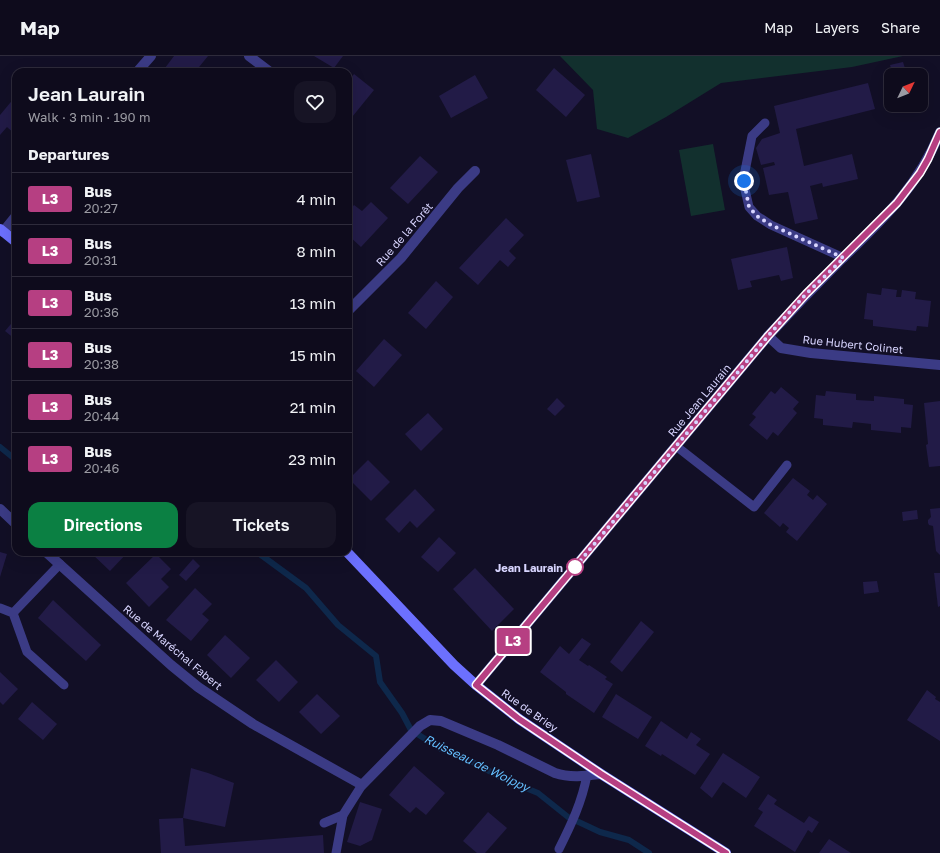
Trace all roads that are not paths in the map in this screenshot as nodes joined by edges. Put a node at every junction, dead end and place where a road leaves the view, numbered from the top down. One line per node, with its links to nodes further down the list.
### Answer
1 (151, 56): 3 (street)
2 (249, 56): 4 (street)
3 (140, 68)
4 (265, 68)
5 (765, 123): 11 (lane)
6 (940, 132): 11 (street, Rue Jean Laurain)
7 (475, 170): 12 (street, Rue de la Forêt)
8 (12, 220): 9 (street)
9 (2, 230): 10 (street)
10 (12, 239)
11 (844, 258): 13 (street, Rue Jean Laurain)
12 (352, 307)
13 (768, 336): 14 (street, Rue Hubert Colinet); 15 (street, Rue Jean Laurain)
14 (940, 365)
15 (676, 446): 16 (lane); 25 (street, Rue Jean Laurain)
16 (788, 465)
17 (0, 509): 18 (street)
18 (12, 520)
19 (51, 556): 21 (street, Rue de Maréchal Fabert)
20 (351, 556): 25 (street, Rue de Briey)
21 (60, 564): 23 (lane); 28 (street, Rue de Maréchal Fabert)
22 (0, 608): 23 (lane)
23 (13, 614): 24 (lane)
24 (64, 684)
25 (476, 685): 26 (street, Rue de Briey)
26 (601, 774): 27 (street); 33 (street, Rue de Briey)
27 (587, 776): 28 (street); 31 (lane)
28 (362, 785): 29 (lane)
29 (343, 815): 30 (lane); 32 (lane)
30 (324, 823)
31 (559, 849)
32 (336, 853)
33 (726, 853)

